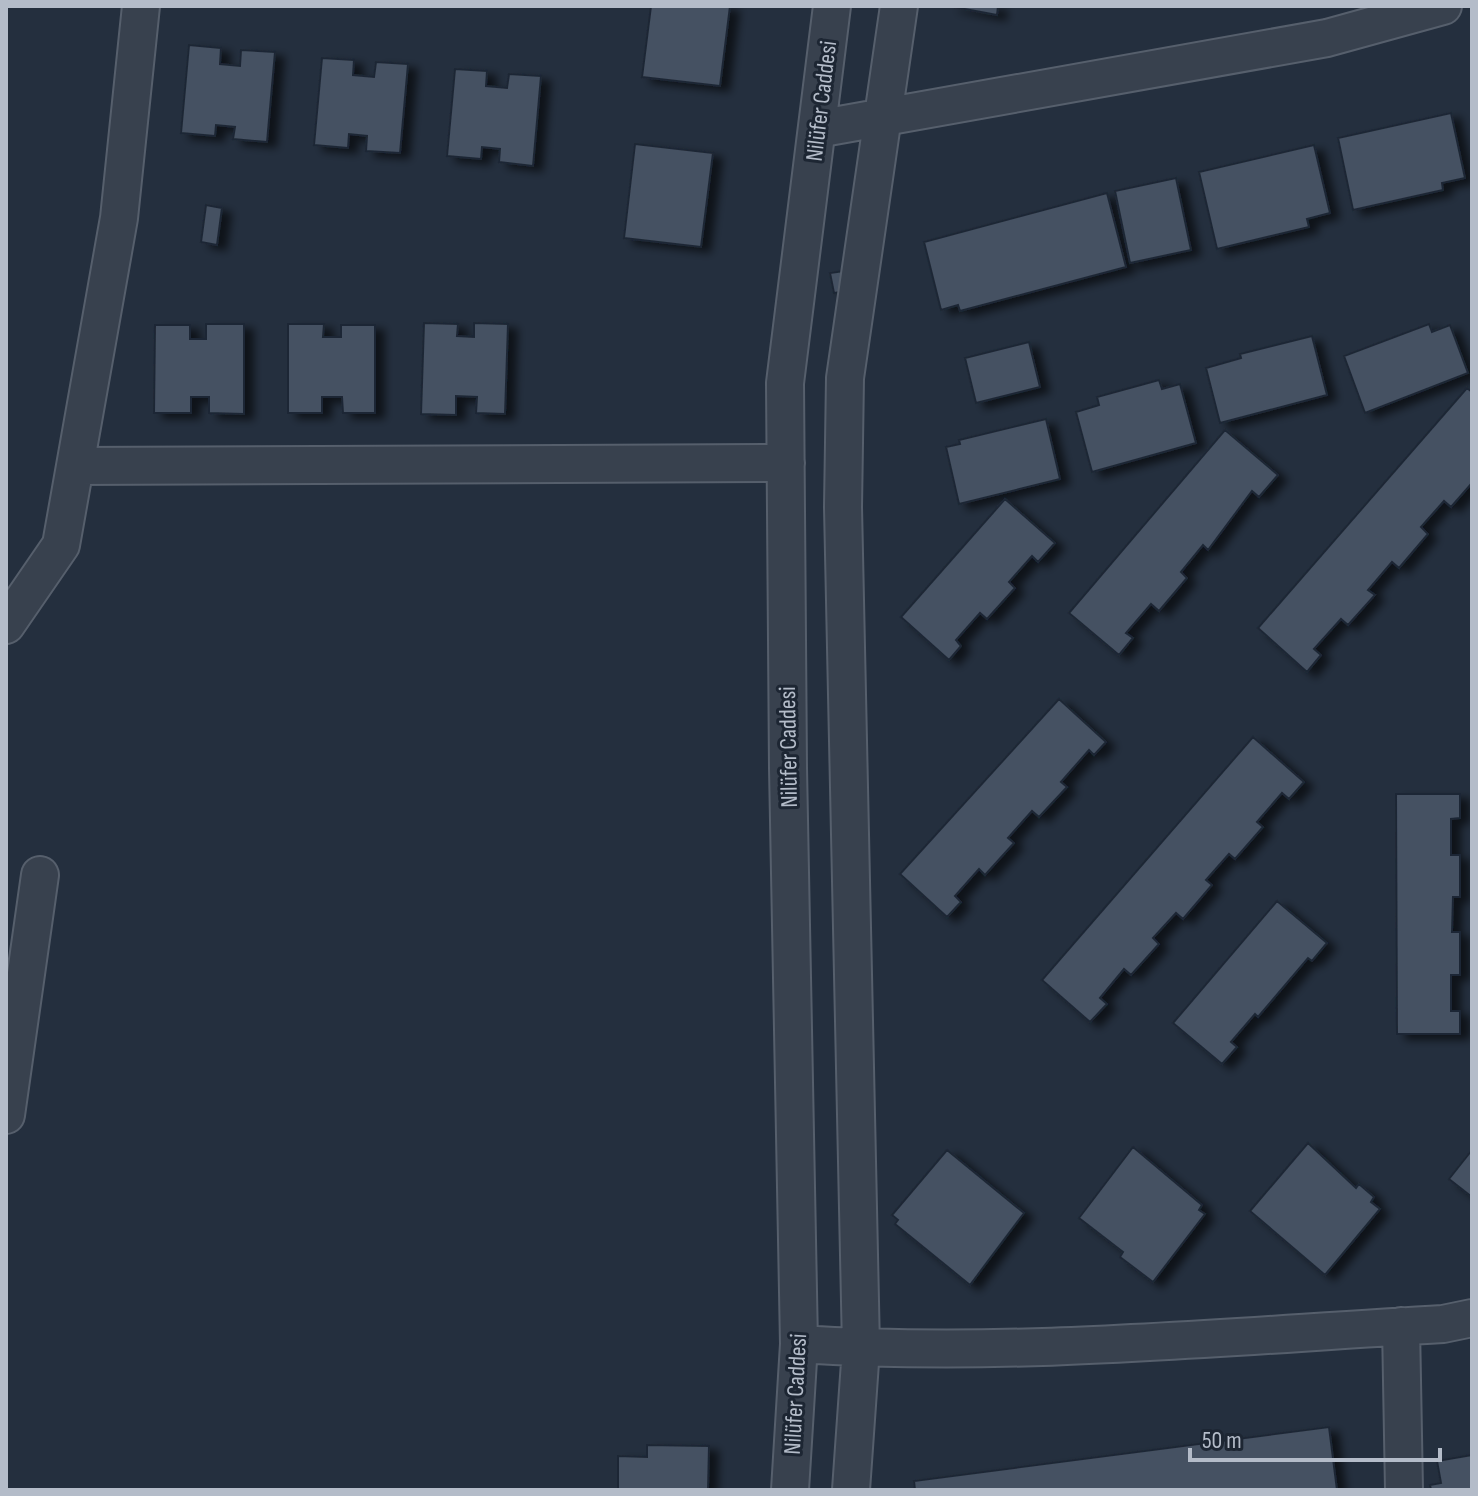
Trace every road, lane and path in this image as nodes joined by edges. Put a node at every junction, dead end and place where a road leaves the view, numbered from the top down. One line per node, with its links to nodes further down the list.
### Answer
1 (141, 6): 8 (street)
2 (832, 6): 6 (street, Nilüfer Caddesi)
3 (899, 6): 5 (street)
4 (1443, 6): 5 (street)
5 (886, 117): 6 (street); 15 (street)
6 (817, 129): 7 (street, Nilüfer Caddesi)
7 (786, 463): 8 (street); 14 (street, Nilüfer Caddesi)
8 (75, 466): 9 (street)
9 (6, 625)
10 (40, 875): 11 (street)
11 (6, 1115)
12 (1472, 1318): 13 (street)
13 (1401, 1326): 15 (street); 18 (street)
14 (799, 1344): 15 (street); 16 (street, Nilüfer Caddesi)
15 (861, 1348): 17 (street)
16 (790, 1490)
17 (851, 1490)
18 (1404, 1490)

